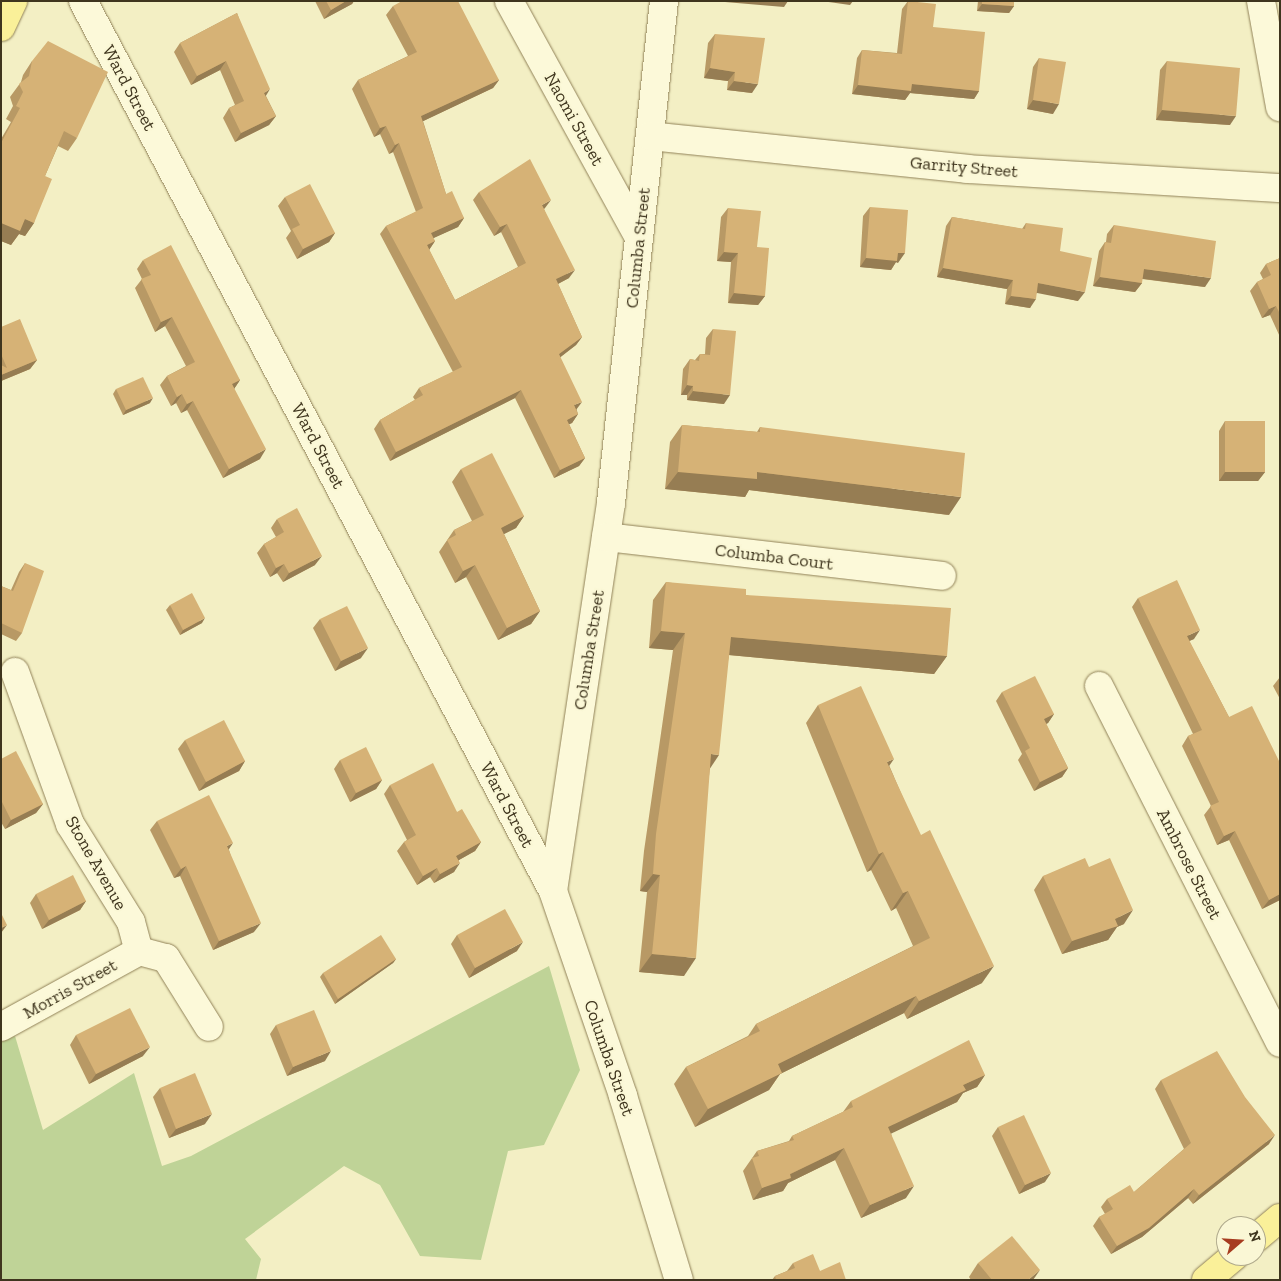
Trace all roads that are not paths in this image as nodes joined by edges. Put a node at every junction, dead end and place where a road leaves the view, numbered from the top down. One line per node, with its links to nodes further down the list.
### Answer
1 (13, 1): 6 (main road)
2 (83, 1): 15 (street, Ward Street)
3 (509, 1): 10 (street, Naomi Street)
4 (664, 1): 8 (street, Columba Street)
5 (1261, 1): 7 (street)
6 (1, 27)
7 (1276, 95)
8 (650, 136): 9 (street, Garrity Street); 10 (street, Columba Street)
9 (1280, 188)
10 (639, 237): 11 (street, Columba Street)
11 (606, 537): 12 (street, Columba Court); 15 (street, Columba Street)
12 (942, 576)
13 (15, 672): 16 (street, Stone Avenue)
14 (1099, 686): 19 (street, Ambrose Street)
15 (553, 891): 23 (street, Columba Street)
16 (139, 951): 17 (street, Morris Street); 18 (street)
17 (1, 1027)
18 (209, 1027)
19 (1280, 1043)
20 (1280, 1218): 21 (main road)
21 (1266, 1230)
22 (1222, 1266): 24 (main road)
23 (679, 1280)
24 (1206, 1280)

